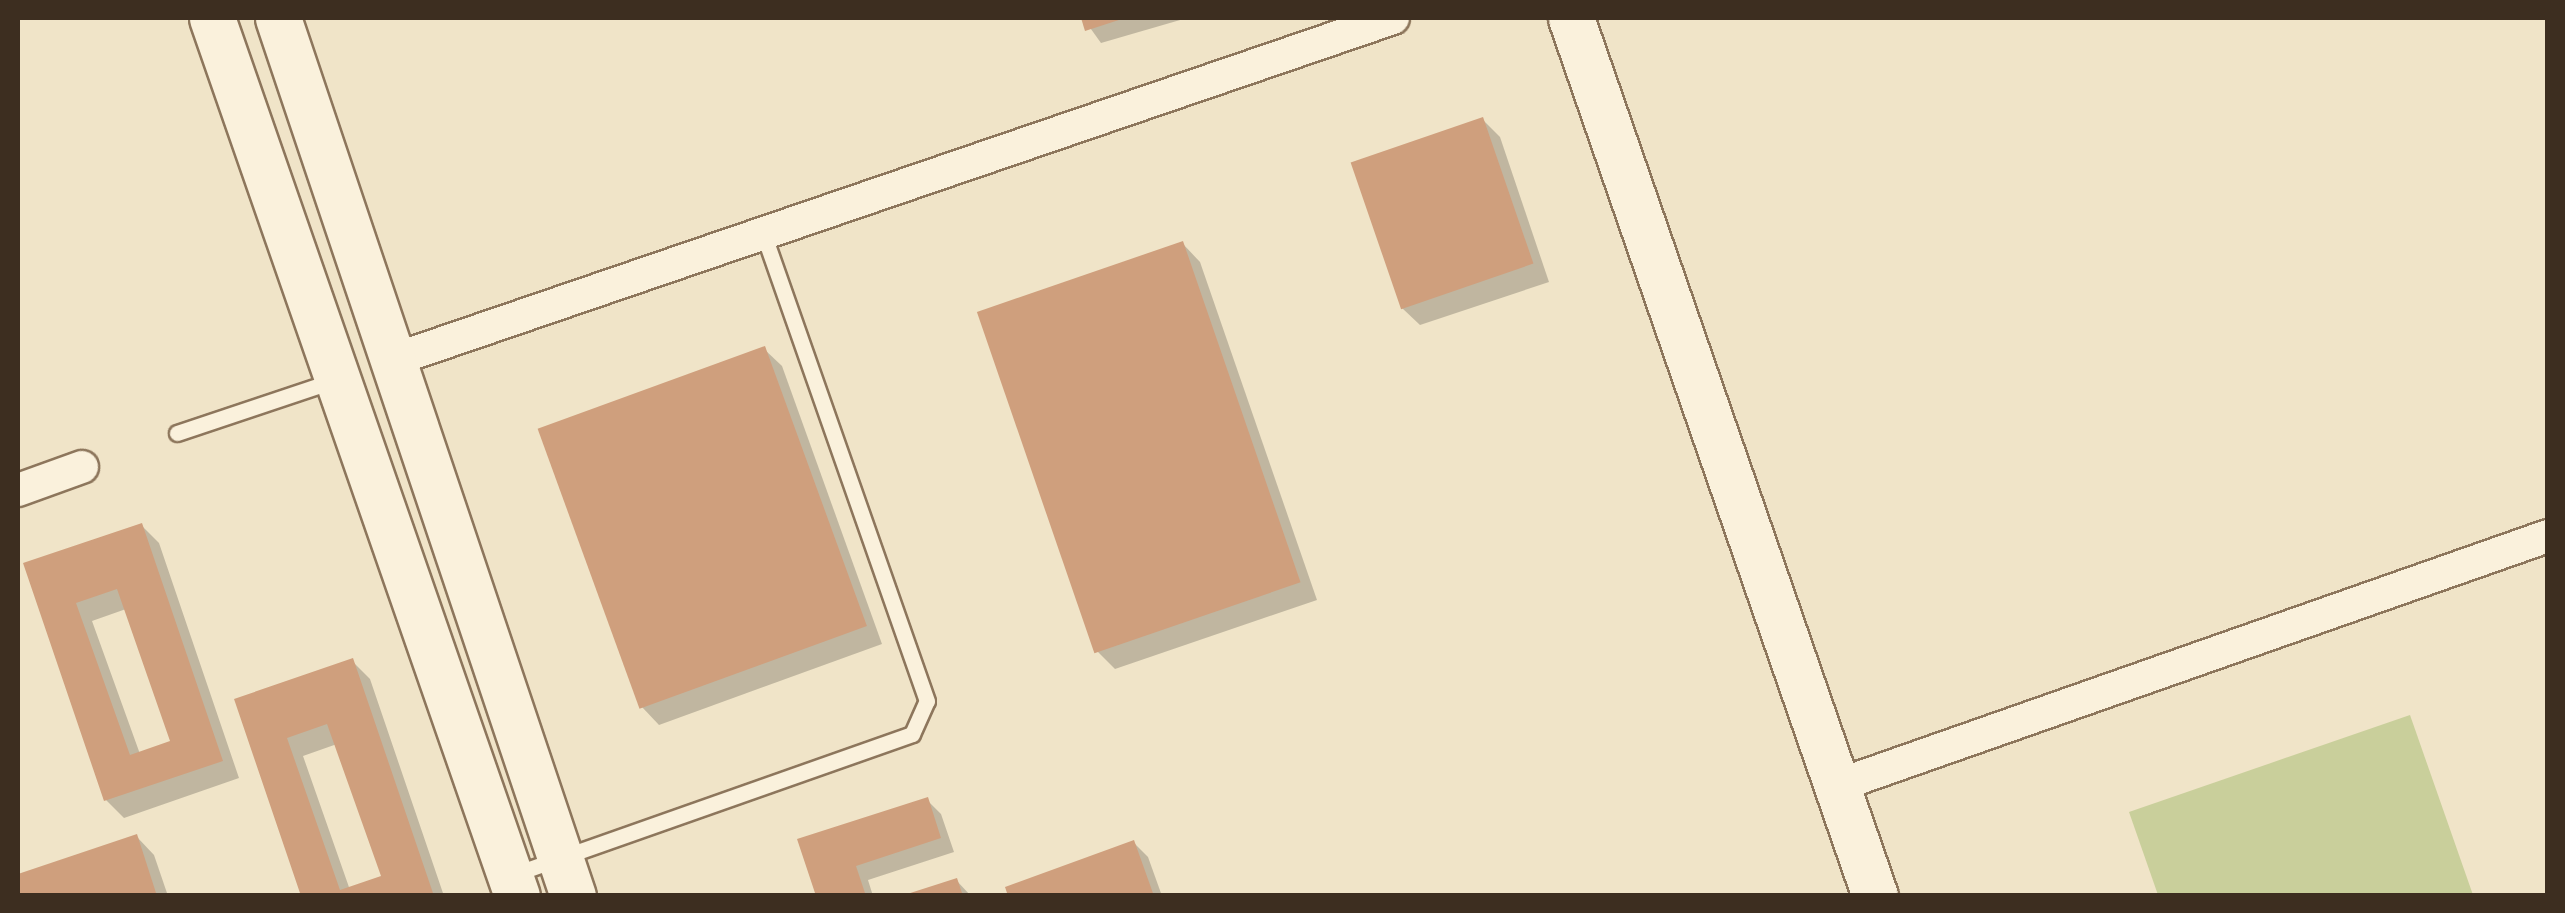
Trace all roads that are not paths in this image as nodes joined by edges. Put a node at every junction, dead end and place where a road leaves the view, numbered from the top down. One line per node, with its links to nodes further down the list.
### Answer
1 (212, 18): 7 (street)
2 (278, 18): 6 (street)
3 (1393, 18): 5 (street)
4 (1571, 18): 12 (street)
5 (764, 233): 6 (street); 13 (lane)
6 (390, 360): 13 (street)
7 (338, 378): 8 (lane); 14 (street)
8 (178, 433)
9 (82, 467): 10 (street)
10 (18, 490)
11 (2548, 536): 12 (street)
12 (1836, 786): 15 (street)
13 (568, 877): 14 (lane)
14 (514, 886)
15 (1875, 896)

